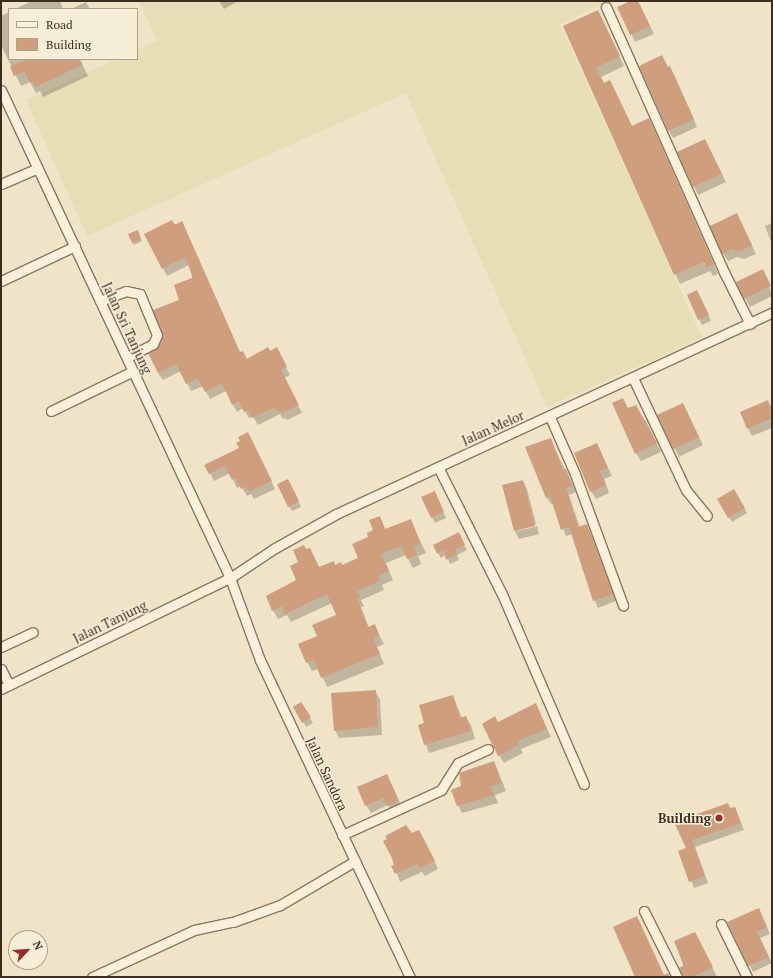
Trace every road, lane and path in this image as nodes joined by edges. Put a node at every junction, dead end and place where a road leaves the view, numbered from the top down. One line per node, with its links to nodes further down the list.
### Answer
1 (606, 7): 10 (street)
2 (1, 90): 3 (street, Jalan Sri Tanjung)
3 (5, 109): 4 (street, Jalan Sri Tanjung)
4 (38, 168): 5 (street); 6 (street, Jalan Sri Tanjung)
5 (1, 184)
6 (74, 246): 7 (street); 8 (street, Jalan Sri Tanjung)
7 (1, 281)
8 (100, 301): 11 (street, Jalan Sri Tanjung); 11 (street)
9 (772, 313): 10 (street, Jalan Melor)
10 (750, 324): 13 (street, Jalan Melor)
11 (127, 358): 12 (street, Jalan Sri Tanjung)
12 (129, 373): 14 (street); 18 (street, Jalan Sri Tanjung)
13 (633, 378): 15 (street, Jalan Melor); 17 (street)
14 (51, 411)
15 (550, 417): 16 (street, Jalan Melor); 19 (street)
16 (438, 467): 18 (street, Jalan Melor); 25 (street)
17 (707, 516)
18 (230, 578): 23 (street, Jalan Tanjung); 26 (street, Jalan Sandora)
19 (623, 605)
20 (33, 632): 21 (street)
21 (1, 647)
22 (1, 669): 23 (street)
23 (6, 685)
24 (488, 749): 26 (street)
25 (584, 784)
26 (342, 835): 27 (street, Jalan Sandora)
27 (352, 864): 30 (street); 31 (street, Jalan Sandora)
28 (644, 911): 32 (street)
29 (721, 924): 33 (street)
30 (92, 977)
31 (410, 977)
32 (677, 977)
33 (747, 977)

